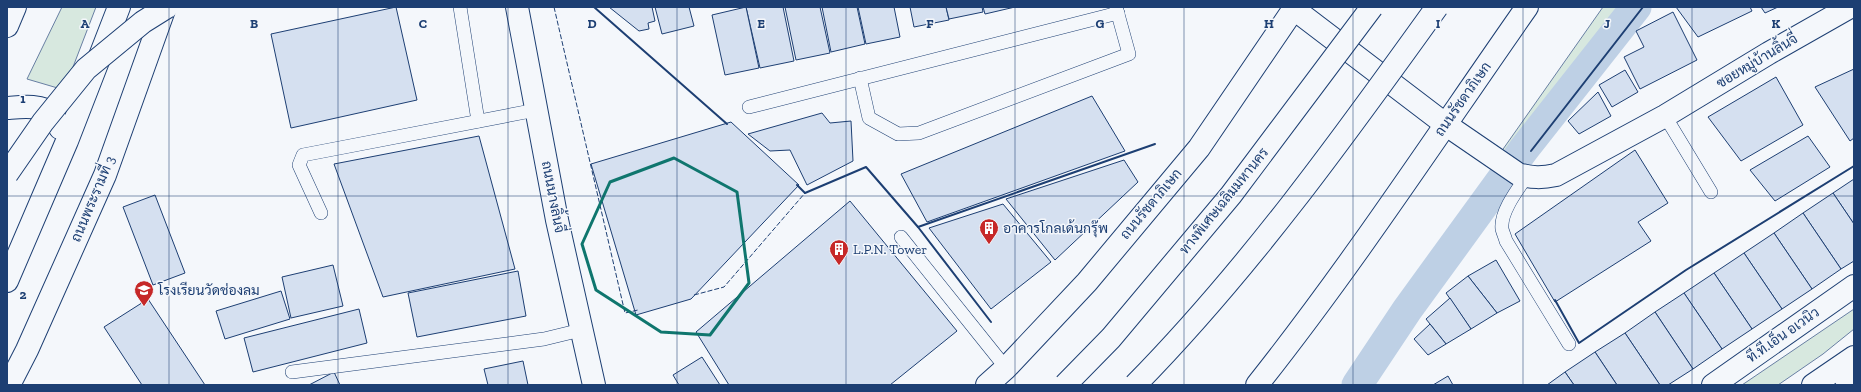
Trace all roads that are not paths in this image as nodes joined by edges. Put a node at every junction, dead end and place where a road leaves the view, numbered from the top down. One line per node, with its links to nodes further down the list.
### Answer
1 (15, 7): 12 (main road)
2 (119, 7): 20 (main road)
3 (166, 7): 21 (main road, bridge); 33 (main road, ถนนพระรามที่ 3)
4 (460, 7): 18 (lane)
5 (517, 7): 16 (main road, ถนนนางลิ้นจี่)
6 (1372, 7): 36 (main road, ทางพิเศษเฉลิมมหานคร, bridge)
7 (1437, 7): 37 (main road, bridge)
8 (1527, 7): 19 (main road, ถนนรัชดาภิเษก)
9 (1850, 7): 17 (main road, ซอยหมู่บ้านลิ้นจี่)
10 (1295, 8): 19 (main road); 30 (main road, ถนนรัชดาภิเษก)
11 (1117, 10): 13 (lane); 13 (lane)
12 (7, 26)
13 (860, 78): 14 (lane)
14 (749, 107)
15 (7, 108): 20 (main road)
16 (536, 110): 18 (lane); 28 (main road, ถนนนางลิ้นจี่)
17 (1666, 116): 22 (main road, ซอยหมู่บ้านลิ้นจี่); 23 (lane)
18 (478, 121): 24 (lane)
19 (1445, 124): 22 (main road); 38 (main road, ถนนรัชดาภิเษก)
20 (67, 141): 26 (main road)
21 (7, 174)
22 (1523, 175): 29 (lane)
23 (1711, 192)
24 (321, 213)
25 (901, 237): 30 (lane)
26 (7, 281)
27 (1854, 286): 39 (main road, ที.ที.เอ็น อเวนิว)
28 (581, 330): 32 (lane); 34 (main road, ถนนนางลิ้นจี่)
29 (1569, 344)
30 (1006, 368): 35 (main road, ถนนรัชดาภิเษก)
31 (1848, 370): 40 (main road)
32 (292, 372)
33 (9, 385)
34 (594, 385)
35 (987, 385)
36 (1065, 385)
37 (1135, 385)
38 (1257, 385)
39 (1713, 385)
40 (1813, 385)

